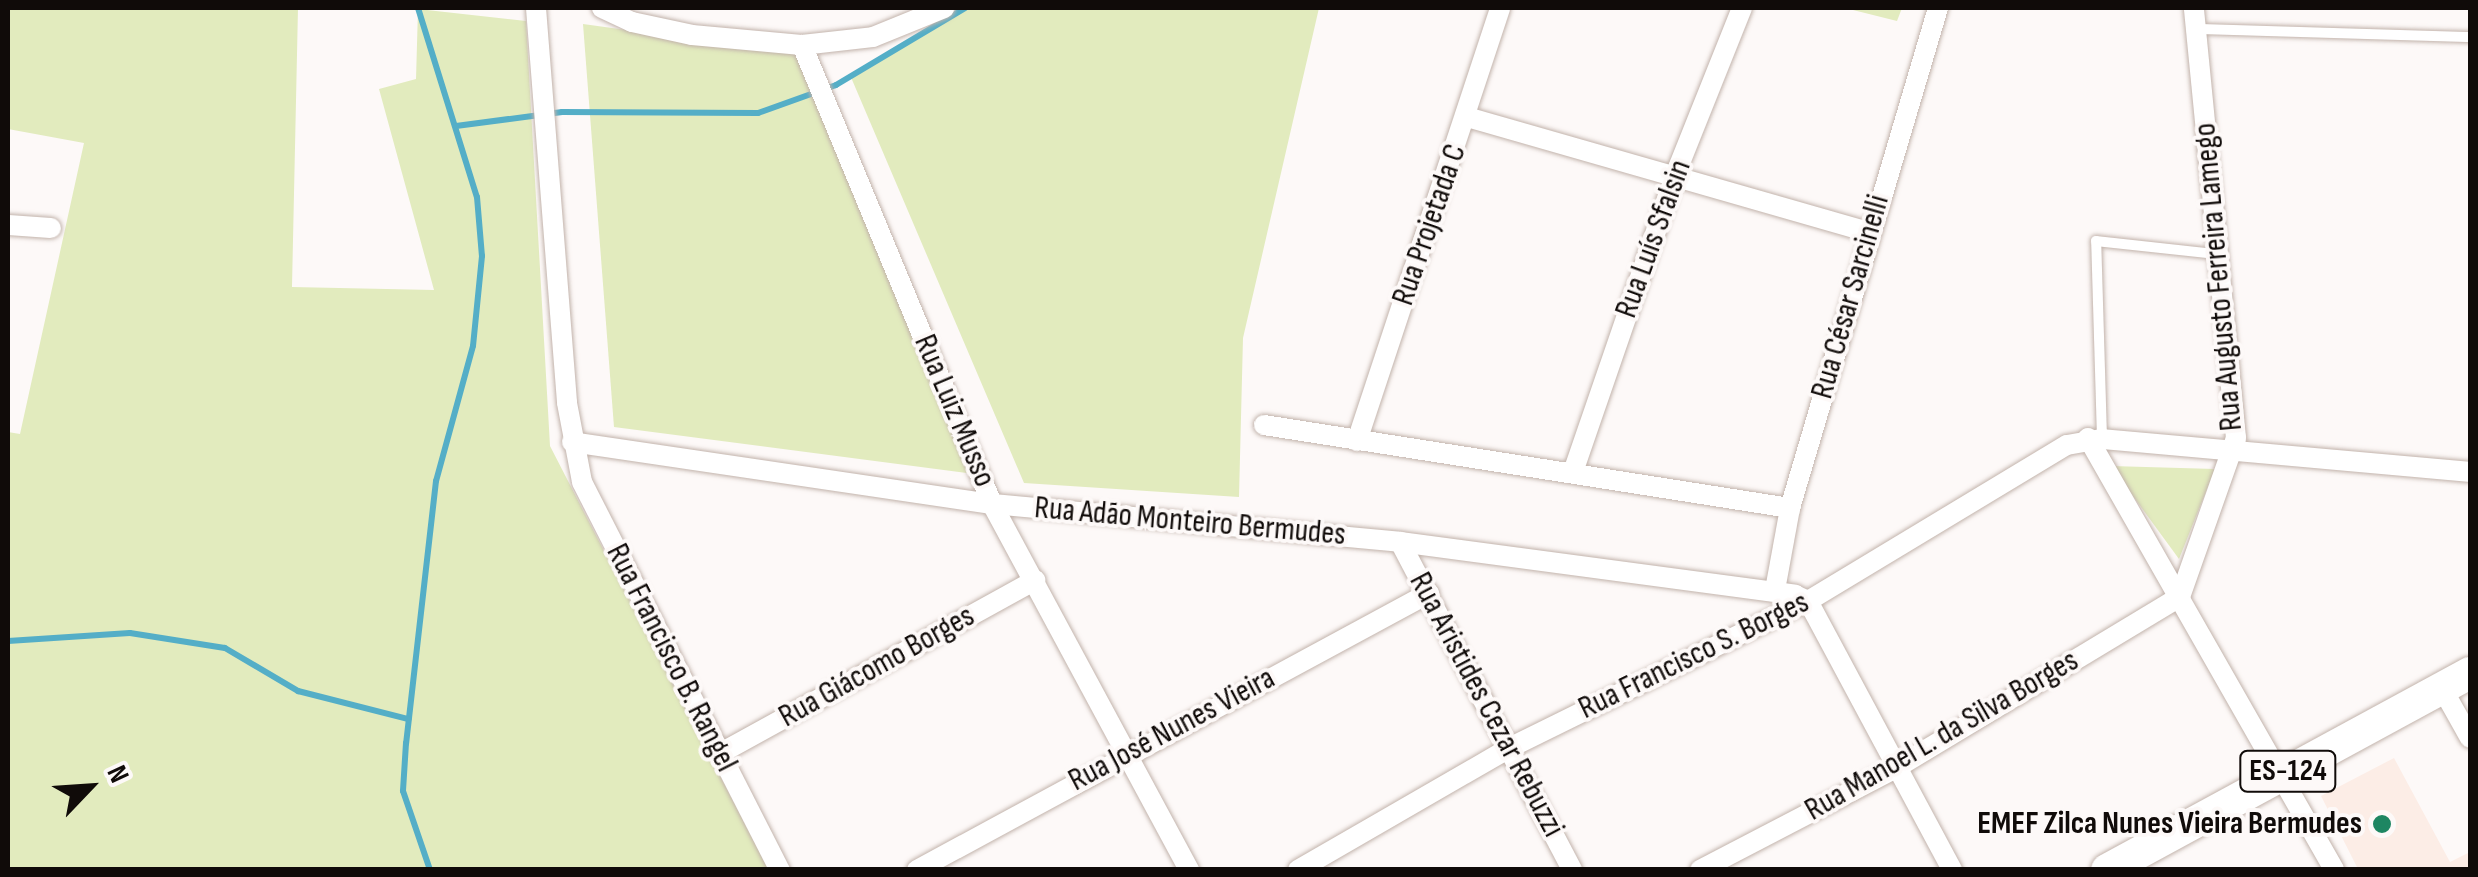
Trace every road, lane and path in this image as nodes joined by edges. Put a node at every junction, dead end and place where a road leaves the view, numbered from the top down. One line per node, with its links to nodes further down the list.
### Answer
1 (536, 8): 19 (street, Rua Francisco B. Rangel)
2 (602, 8): 9 (street)
3 (944, 8): 9 (street)
4 (1500, 8): 10 (street, Rua Projetada C)
5 (1742, 8): 11 (street, Rua Luís Sfalsin)
6 (1938, 8): 14 (street, Rua César Sarcinelli)
7 (2195, 18): 8 (lane); 15 (street, Rua Augusto Ferreira Lamego)
8 (2470, 37)
9 (802, 45): 23 (street, Rua Luiz Musso)
10 (1468, 116): 11 (street); 18 (street, Rua Projetada C)
11 (1674, 178): 14 (street); 21 (street, Rua Luís Sfalsin)
12 (8, 224): 13 (street)
13 (51, 228)
14 (1867, 232): 24 (street, Rua César Sarcinelli)
15 (2216, 254): 17 (lane); 20 (street, Rua Augusto Ferreira Lamego)
16 (1264, 425): 18 (street)
17 (2095, 439): 20 (street); 29 (street); 30 (street, Rua Francisco S. Borges)
18 (1356, 441): 21 (street)
19 (572, 442): 23 (street, Rua Adão Monteiro Bermudes); 35 (street, Rua Francisco B. Rangel)
20 (2234, 450): 22 (street); 29 (street, Rua Augusto Ferreira Lamego)
21 (1572, 472): 24 (street)
22 (2470, 472)
23 (992, 504): 25 (street, Rua Adão Monteiro Bermudes); 26 (street, Rua Luiz Musso)
24 (1790, 508): 27 (street, Rua César Sarcinelli)
25 (1400, 542): 27 (street, Rua Adão Monteiro Bermudes); 28 (street, Rua Aristides Cezar Rebuzzi)
26 (1035, 580): 34 (street, Rua Luiz Musso); 35 (street, Rua Giácomo Borges)
27 (1775, 590): 30 (street, Rua Adão Monteiro Bermudes)
28 (1429, 593): 33 (street, Rua Aristides Cezar Rebuzzi); 34 (street, Rua José Nunes Vieira)
29 (2180, 597): 36 (street, Rua Manoel L. da Silva Borges); 37 (street)
30 (1808, 601): 33 (street, Rua Francisco S. Borges); 36 (street)
31 (2456, 680): 32 (street); 37 (main road, ES-124)
32 (2470, 738)
33 (1509, 748): 41 (street, Rua Francisco S. Borges); 42 (street, Rua Aristides Cezar Rebuzzi)
34 (1130, 752): 39 (street, Rua José Nunes Vieira); 40 (street, Rua Luiz Musso)
35 (719, 754): 38 (street, Rua Francisco B. Rangel)
36 (1896, 768): 43 (street, Rua Manoel L. da Silva Borges); 44 (street)
37 (2282, 774): 45 (main road, ES-124); 46 (street)
38 (780, 870)
39 (917, 870)
40 (1189, 870)
41 (1298, 870)
42 (1572, 870)
43 (1700, 870)
44 (1952, 870)
45 (2106, 870)
46 (2334, 870)

